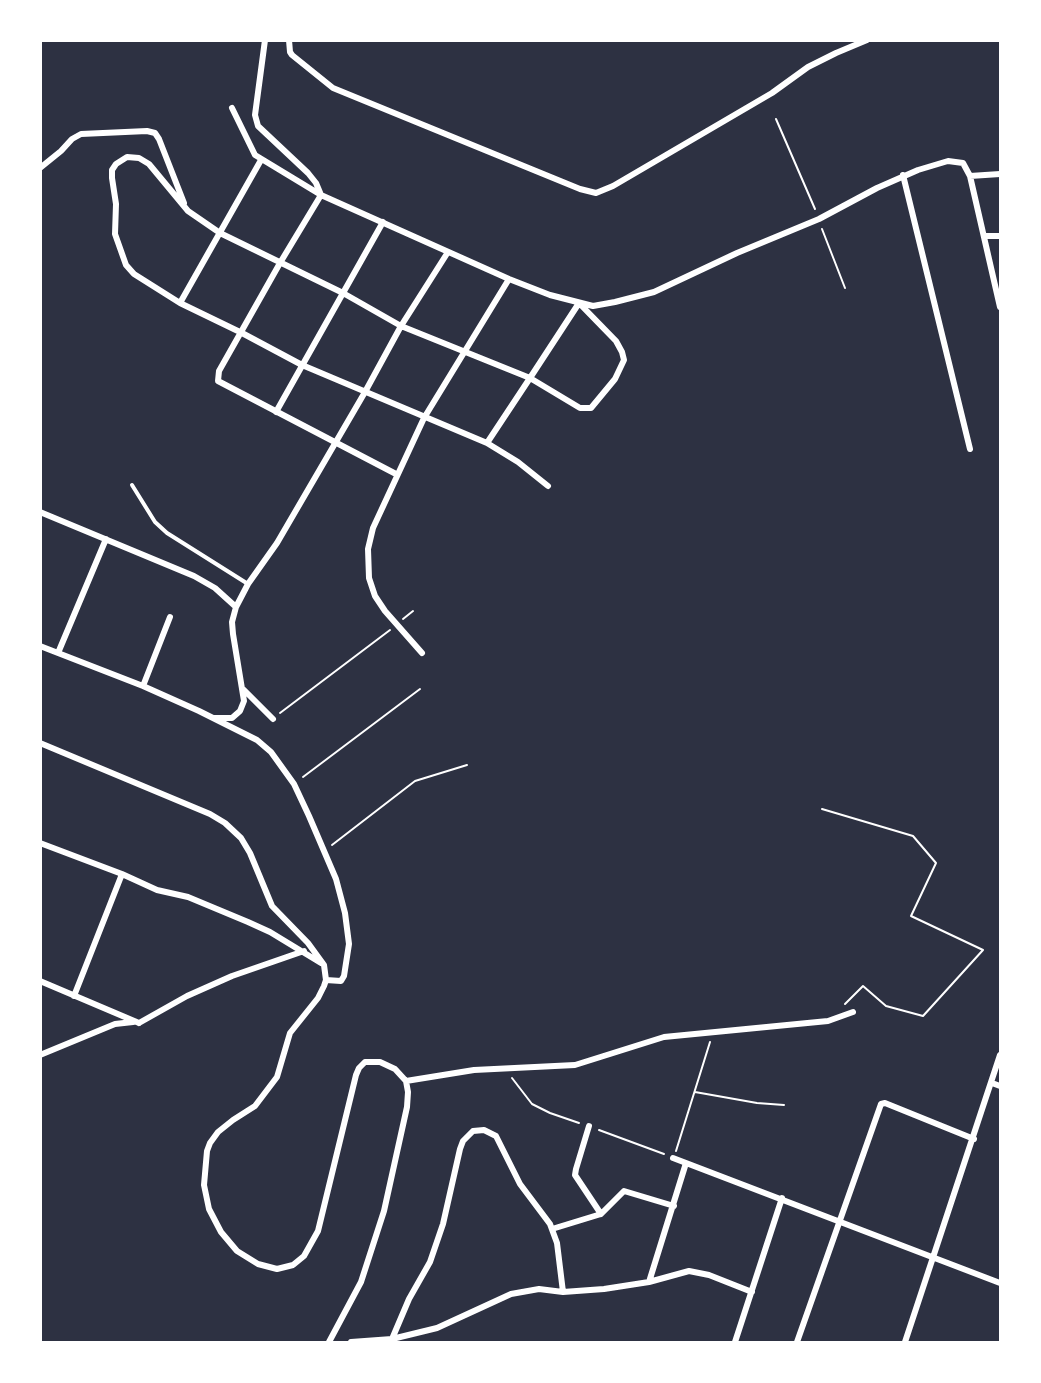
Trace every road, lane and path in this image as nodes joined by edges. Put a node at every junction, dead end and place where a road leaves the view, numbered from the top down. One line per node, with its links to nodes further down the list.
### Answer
1 (265, 40): 11 (street)
2 (289, 40): 3 (street)
3 (867, 40)
4 (232, 108): 6 (street)
5 (776, 119): 13 (path)
6 (261, 160): 11 (street); 15 (street)
7 (40, 168): 12 (street)
8 (1000, 174): 10 (street)
9 (903, 175): 10 (street); 13 (street); 36 (street)
10 (970, 176): 16 (street)
11 (321, 195): 14 (street); 19 (street)
12 (188, 212): 15 (street); 23 (street)
13 (819, 219): 21 (path); 24 (street)
14 (383, 222): 18 (street); 22 (street)
15 (220, 233): 19 (street); 23 (street)
16 (985, 236): 17 (street); 25 (street)
17 (1000, 236)
18 (448, 252): 20 (street); 26 (street)
19 (280, 263): 22 (street); 27 (street)
20 (509, 279): 24 (street); 28 (street)
21 (845, 288)
22 (343, 293): 26 (street); 29 (street)
23 (180, 303): 27 (street)
24 (579, 303): 30 (street); 30 (street)
25 (1000, 307)
26 (401, 326): 28 (street); 31 (street)
27 (242, 333): 29 (street); 32 (street)
28 (464, 351): 30 (street); 33 (street)
29 (302, 365): 31 (street); 32 (street)
30 (530, 378): 35 (street)
31 (365, 392): 33 (street); 34 (street)
32 (276, 412): 34 (street)
33 (424, 418): 35 (street); 37 (street)
34 (335, 443): 37 (street); 42 (street)
35 (487, 443): 39 (street)
36 (970, 449)
37 (396, 474): 46 (street)
38 (132, 485): 42 (lane)
39 (548, 486)
40 (40, 512): 41 (street)
41 (106, 539): 43 (street); 48 (street)
42 (248, 584): 43 (street)
43 (236, 607): 51 (street)
44 (413, 611): 46 (path)
45 (170, 618): 50 (street)
46 (396, 624): 49 (street); 54 (path)
47 (40, 646): 48 (street)
48 (58, 653): 50 (street)
49 (422, 653)
50 (143, 686): 53 (street)
51 (243, 688): 53 (street); 54 (street)
52 (420, 689): 57 (path)
53 (213, 718): 57 (street)
54 (273, 719)
55 (40, 743): 63 (street)
56 (467, 765): 60 (path)
57 (294, 784): 60 (street)
58 (822, 809): 67 (path)
59 (40, 843): 61 (street)
60 (324, 851): 64 (street)
61 (122, 874): 62 (street); 66 (street)
62 (304, 951): 63 (street); 69 (street)
63 (324, 965): 64 (street)
64 (326, 980): 74 (street)
65 (40, 981): 66 (street)
66 (74, 996): 69 (street)
67 (842, 1007)
68 (853, 1012): 70 (street)
69 (139, 1023): 71 (street)
70 (713, 1033): 73 (street); 77 (path)
71 (40, 1055)
72 (1000, 1055): 75 (street)
73 (505, 1069): 74 (street); 79 (path)
74 (406, 1081): 94 (street)
75 (992, 1083): 76 (street); 80 (street)
76 (1000, 1086)
77 (695, 1092): 78 (path); 81 (path)
78 (784, 1105)
79 (589, 1126): 81 (path); 85 (street)
80 (974, 1139): 86 (street); 88 (street)
81 (673, 1158): 82 (street)
82 (686, 1163): 83 (street); 84 (street)
83 (782, 1198): 86 (street); 92 (street)
84 (674, 1206): 85 (street); 89 (street)
85 (601, 1214): 87 (street)
86 (840, 1221): 88 (street); 97 (street)
87 (552, 1229): 91 (street); 93 (street)
88 (934, 1257): 90 (street); 98 (street)
89 (649, 1282): 91 (street); 92 (street)
90 (1000, 1283)
91 (563, 1292): 93 (street)
92 (752, 1292): 96 (street)
93 (392, 1339): 95 (street)
94 (329, 1342)
95 (351, 1342)
96 (735, 1342)
97 (797, 1342)
98 (905, 1342)

